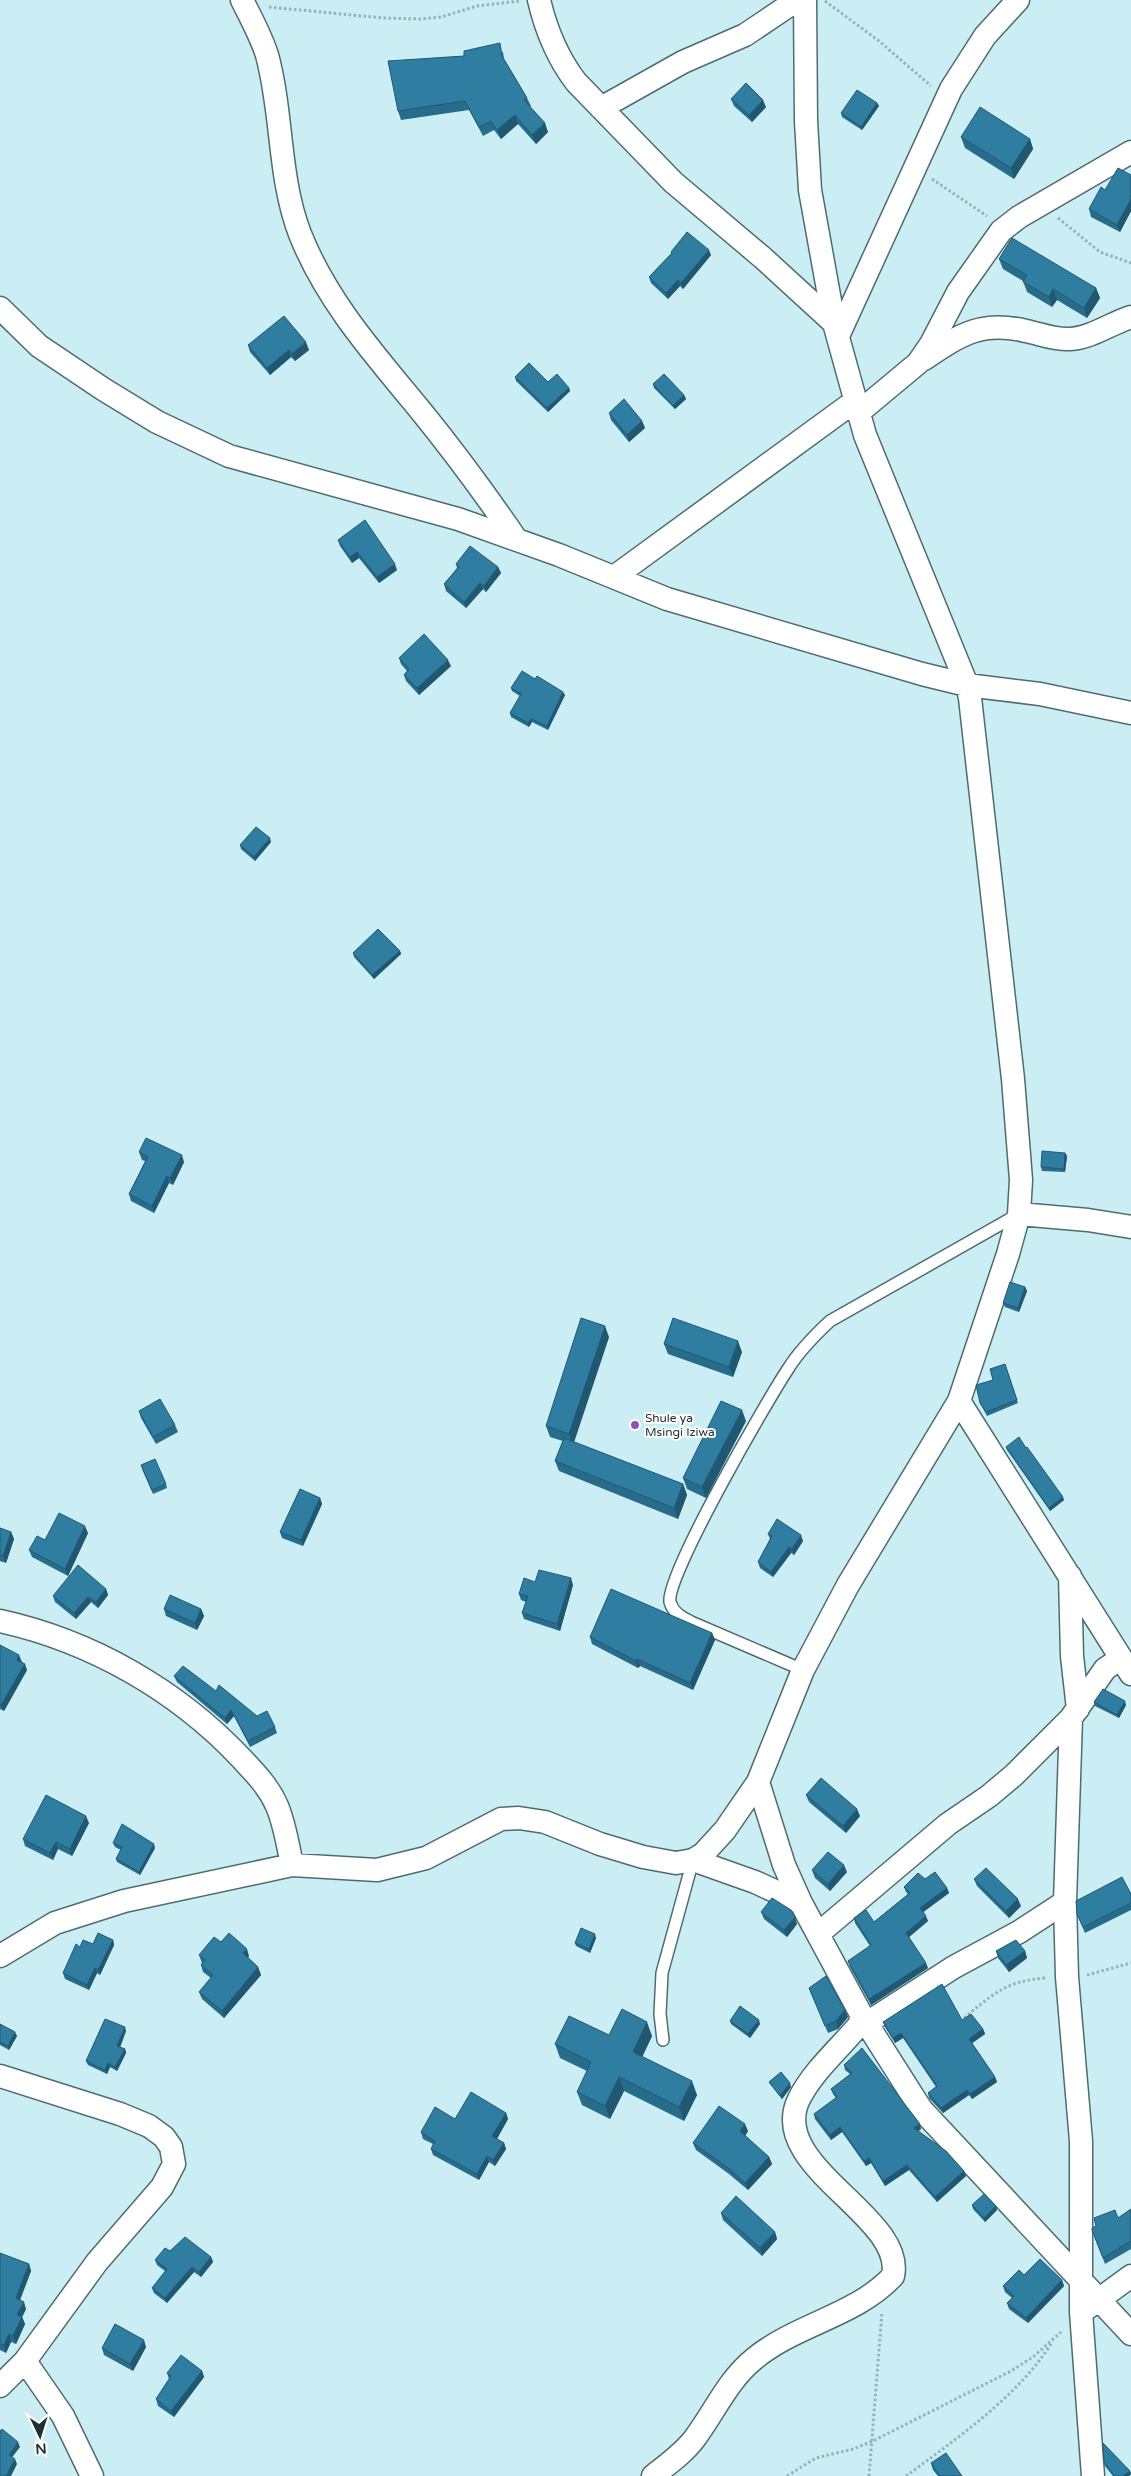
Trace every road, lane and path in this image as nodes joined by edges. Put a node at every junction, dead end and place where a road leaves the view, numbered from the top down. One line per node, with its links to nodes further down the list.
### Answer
1 (524, 0): 7 (path)
2 (539, 0): 9 (street)
3 (796, 0): 9 (street)
4 (805, 0): 17 (street)
5 (824, 0): 8 (path)
6 (1018, 0): 8 (street)
7 (243, 1): 20 (street)
8 (946, 100): 11 (street)
9 (601, 108): 17 (street)
10 (1131, 152): 12 (street)
11 (914, 169): 13 (path); 17 (street)
12 (1043, 204): 13 (street); 14 (path)
13 (1001, 232): 18 (street)
14 (1131, 263)
15 (0, 308): 20 (street)
16 (1131, 317): 18 (street)
17 (836, 330): 19 (street)
18 (918, 363): 19 (street)
19 (857, 407): 21 (street); 22 (street)
20 (516, 539): 21 (street)
21 (614, 577): 22 (street)
22 (967, 685): 23 (street); 24 (street)
23 (1131, 713)
24 (1019, 1214): 25 (street); 26 (street); 30 (lane)
25 (1131, 1227)
26 (959, 1401): 27 (street); 30 (street)
27 (1070, 1575): 29 (street); 31 (street)
28 (0, 1621): 34 (street)
29 (1125, 1658): 31 (street)
30 (803, 1670): 32 (street)
31 (1074, 1714): 35 (street); 37 (street)
32 (758, 1782): 33 (street); 36 (street)
33 (693, 1860): 34 (street); 36 (street); 43 (lane)
34 (292, 1866): 38 (street)
35 (1065, 1902): 40 (street); 41 (street)
36 (801, 1903): 37 (street)
37 (818, 1934): 41 (street)
38 (0, 1956)
39 (1131, 1962): 40 (path)
40 (1067, 1977): 42 (path); 46 (street)
41 (865, 2020): 46 (street); 47 (street)
42 (954, 2026)
43 (662, 2040)
44 (0, 2076): 51 (street)
45 (1131, 2276): 48 (street)
46 (1082, 2283): 48 (street)
47 (884, 2286): 53 (path); 55 (street)
48 (1090, 2306): 49 (street); 50 (path); 59 (street)
49 (1131, 2334)
50 (1053, 2340): 53 (path); 58 (path)
51 (24, 2360): 52 (street); 54 (street)
52 (0, 2386)
53 (872, 2441): 56 (path); 57 (path)
54 (92, 2476)
55 (653, 2476)
56 (787, 2476)
57 (869, 2476)
58 (906, 2476)
59 (1093, 2476)

